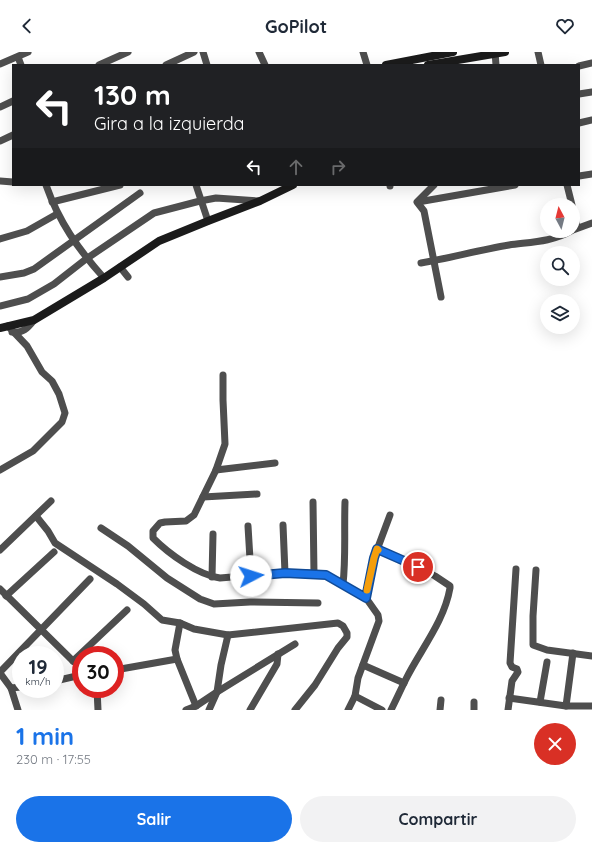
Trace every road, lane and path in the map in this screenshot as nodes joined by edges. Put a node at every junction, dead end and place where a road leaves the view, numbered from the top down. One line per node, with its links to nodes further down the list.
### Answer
1 (28, 52): 12 (street)
2 (128, 52): 16 (street)
3 (194, 52): 17 (street)
4 (203, 52): 18 (street)
5 (259, 52): 19 (street)
6 (363, 52): 20 (street)
7 (453, 52): 11 (street)
8 (505, 52): 10 (street)
9 (538, 52): 24 (street)
10 (495, 53): 22 (street); 23 (street)
11 (425, 54): 21 (street)
12 (18, 56): 14 (street); 15 (street)
13 (592, 63): 25 (street)
14 (0, 64)
15 (21, 64)
16 (101, 64)
17 (168, 64)
18 (207, 64)
19 (265, 64)
20 (367, 64)
21 (390, 64)
22 (435, 64)
23 (496, 64)
24 (541, 64)
25 (580, 66)
26 (592, 92): 27 (street)
27 (580, 94)
28 (12, 102): 29 (street)
29 (0, 107)
30 (592, 120): 31 (street)
31 (580, 123)
32 (12, 135): 33 (street)
33 (0, 141)
34 (592, 174): 35 (street)
35 (580, 176)
36 (46, 186): 47 (street)
37 (116, 186): 47 (street)
38 (196, 186): 45 (street)
39 (291, 186): 46 (street)
40 (433, 186): 48 (street)
41 (509, 186): 48 (street)
42 (567, 186): 44 (street)
43 (140, 193): 55 (street)
44 (570, 198)
45 (200, 200): 46 (street); 50 (street); 56 (street)
46 (260, 201): 50 (street)
47 (52, 202): 49 (street)
48 (418, 202): 57 (street)
49 (57, 214): 54 (street); 55 (street)
50 (208, 220): 59 (street)
51 (592, 223): 52 (street)
52 (580, 227)
53 (556, 238): 57 (street)
54 (0, 240)
55 (74, 240): 56 (street); 60 (street)
56 (86, 258): 62 (street); 64 (street)
57 (434, 261): 58 (street); 63 (street)
58 (421, 263)
59 (120, 267): 61 (street); 62 (street)
60 (0, 277)
61 (128, 277)
62 (104, 278): 65 (street)
63 (441, 297)
64 (0, 306)
65 (7, 329): 68 (street)
66 (224, 375): 69 (street)
67 (275, 463): 69 (street)
68 (0, 470)
69 (216, 470): 71 (street)
70 (257, 494): 71 (street)
71 (203, 497): 89 (street)
72 (51, 501): 76 (street)
73 (313, 502): 87 (street)
74 (345, 502): 91 (street)
75 (390, 515): 81 (street)
76 (36, 516): 82 (street); 97 (street)
77 (283, 525): 86 (street)
78 (248, 526): 88 (street)
79 (102, 528): 95 (street)
80 (213, 534): 89 (street)
81 (377, 549): 94 (street); 111 (street)
82 (0, 550)
83 (54, 552): 93 (street)
84 (516, 569): 116 (street)
85 (536, 570): 102 (street)
86 (285, 573): 87 (street); 88 (street)
87 (314, 574): 91 (street)
88 (251, 576): 89 (street)
89 (212, 577)
90 (90, 579): 98 (street)
91 (344, 584): 94 (street)
92 (0, 589): 93 (street)
93 (6, 596): 98 (street)
94 (366, 598): 108 (street)
95 (318, 603)
96 (127, 610): 101 (street)
97 (180, 623): 99 (street); 105 (street)
98 (42, 630): 106 (street); 110 (street)
99 (228, 635): 113 (street); 128 (street)
100 (295, 644): 103 (street)
101 (89, 646)
102 (573, 653): 104 (street); 122 (street)
103 (278, 654): 113 (street); 127 (street)
104 (592, 656)
105 (177, 659): 109 (street); 121 (street)
106 (72, 660)
107 (547, 662): 119 (street)
108 (363, 665): 111 (street); 114 (street)
109 (124, 668)
110 (0, 673): 112 (street)
111 (404, 683): 131 (street)
112 (11, 688): 123 (street)
113 (217, 692): 121 (street); 126 (street)
114 (355, 696): 129 (street); 130 (street)
115 (97, 698): 124 (street)
116 (509, 698): 119 (street); 134 (street)
117 (441, 700): 132 (street)
118 (474, 702): 133 (street)
119 (540, 702): 122 (street)
120 (592, 704): 122 (street)
121 (196, 706): 125 (street)
122 (566, 706)
123 (18, 710)
124 (98, 710)
125 (186, 710)
126 (209, 710)
127 (250, 710)
128 (295, 710)
129 (348, 710)
130 (382, 710)
131 (391, 710)
132 (440, 710)
133 (474, 710)
134 (508, 710)

